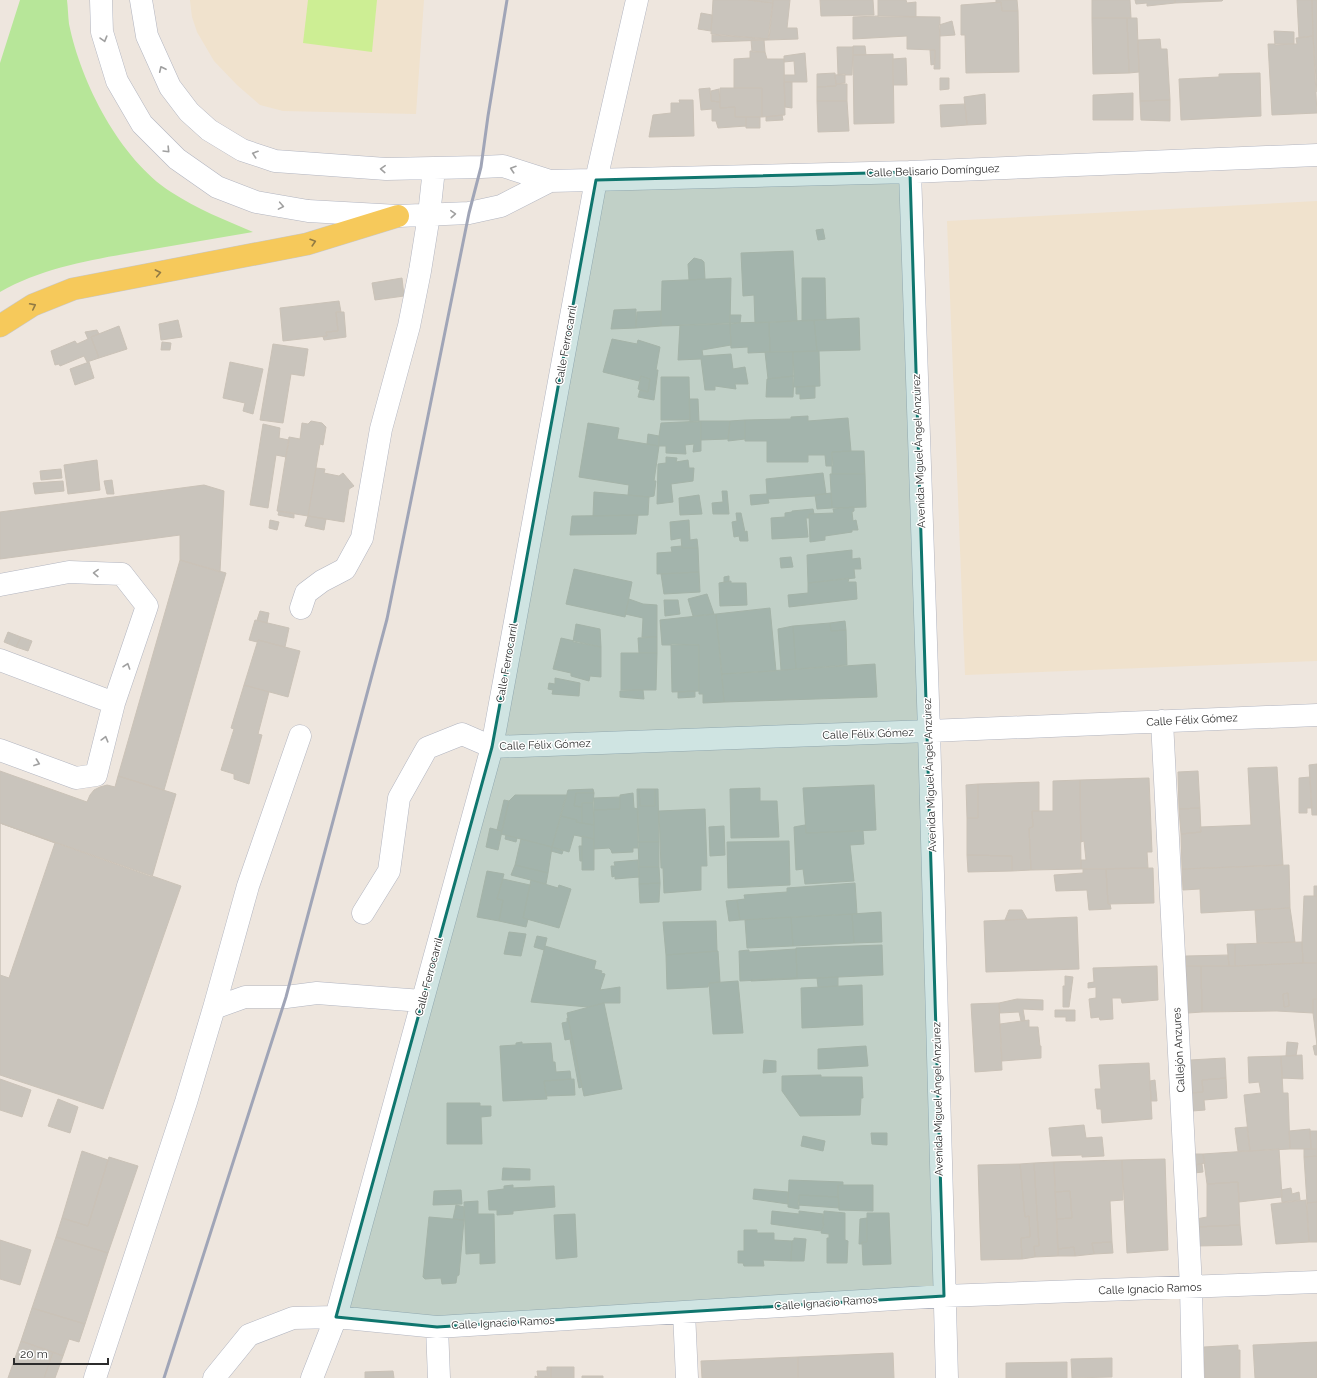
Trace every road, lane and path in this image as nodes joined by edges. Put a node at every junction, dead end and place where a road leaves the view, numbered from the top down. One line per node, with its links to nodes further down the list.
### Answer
1 (101, 0): 10 (street, one-way to 10)
2 (141, 0): 5 (street, one-way to 2)
3 (637, 0): 7 (street, Calle Ferrocarril)
4 (1317, 155): 6 (street, Calle Belisario Domínguez)
5 (434, 169): 8 (street, one-way to 5); 9 (street)
6 (910, 172): 7 (street, Calle Belisario Domínguez); 18 (street, Avenida Miguel Ángel Anzúrez)
7 (596, 180): 8 (street, Calle Belisario Domínguez); 20 (street, Calle Ferrocarril)
8 (550, 181): 9 (street, one-way to 8)
9 (429, 215): 10 (street); 13 (street)
10 (398, 216): 11 (main road, one-way to 10)
11 (0, 326)
12 (0, 585): 15 (street, one-way to 12)
13 (301, 608)
14 (0, 660): 15 (street)
15 (114, 703): 21 (street, one-way to 15)
16 (1317, 714): 17 (street, Calle Félix Gómez)
17 (1162, 721): 18 (street, Calle Félix Gómez); 26 (street, Callejón Anzures)
18 (929, 731): 20 (street, Calle Félix Gómez); 27 (street, Avenida Miguel Ángel Anzúrez)
19 (300, 736): 24 (street)
20 (492, 747): 22 (street); 23 (street, Calle Ferrocarril)
21 (0, 750)
22 (363, 913)
23 (422, 1001): 24 (street); 29 (street, Calle Ferrocarril)
24 (214, 1008): 31 (street)
25 (1317, 1282): 26 (street, Calle Ignacio Ramos)
26 (1191, 1288): 27 (street, Calle Ignacio Ramos); 37 (street, Callejón Anzures)
27 (944, 1296): 28 (street, Calle Ignacio Ramos); 36 (street, Avenida Miguel Ángel Anzúrez)
28 (684, 1312): 30 (street, Calle Ignacio Ramos); 35 (street)
29 (336, 1317): 30 (street, Calle Ignacio Ramos); 32 (street, Calle Ignacio Ramos); 33 (street, Calle Ferrocarril)
30 (437, 1327): 34 (street)
31 (95, 1378)
32 (214, 1378)
33 (312, 1378)
34 (439, 1378)
35 (687, 1378)
36 (947, 1378)
37 (1193, 1378)

